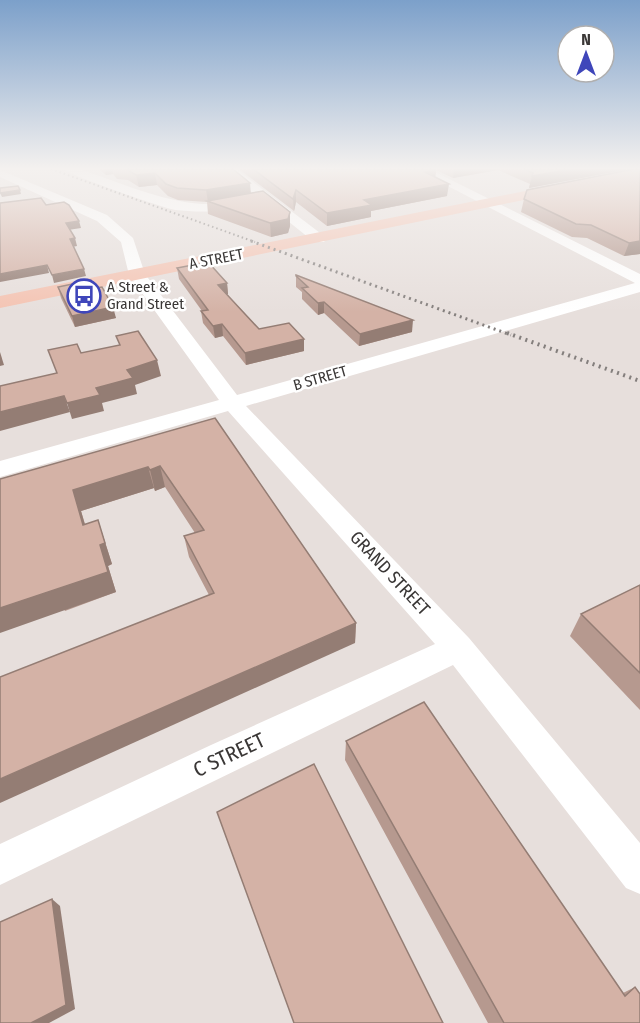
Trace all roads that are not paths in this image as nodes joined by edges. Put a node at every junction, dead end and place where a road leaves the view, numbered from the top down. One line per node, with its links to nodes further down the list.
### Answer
1 (99, 217): 6 (street)
2 (291, 217): 5 (street)
3 (424, 217): 5 (main road, A STREET)
4 (516, 217): 7 (street)
5 (319, 239): 6 (main road, A STREET)
6 (137, 275): 9 (main road, A STREET); 10 (street, GRAND STREET)
7 (640, 280)
8 (640, 286): 10 (street, B STREET)
9 (1, 302)
10 (233, 404): 11 (street, B STREET); 12 (street, GRAND STREET)
11 (0, 470)
12 (458, 648): 13 (street, C STREET); 14 (street, GRAND STREET)
13 (0, 865)
14 (640, 874)

